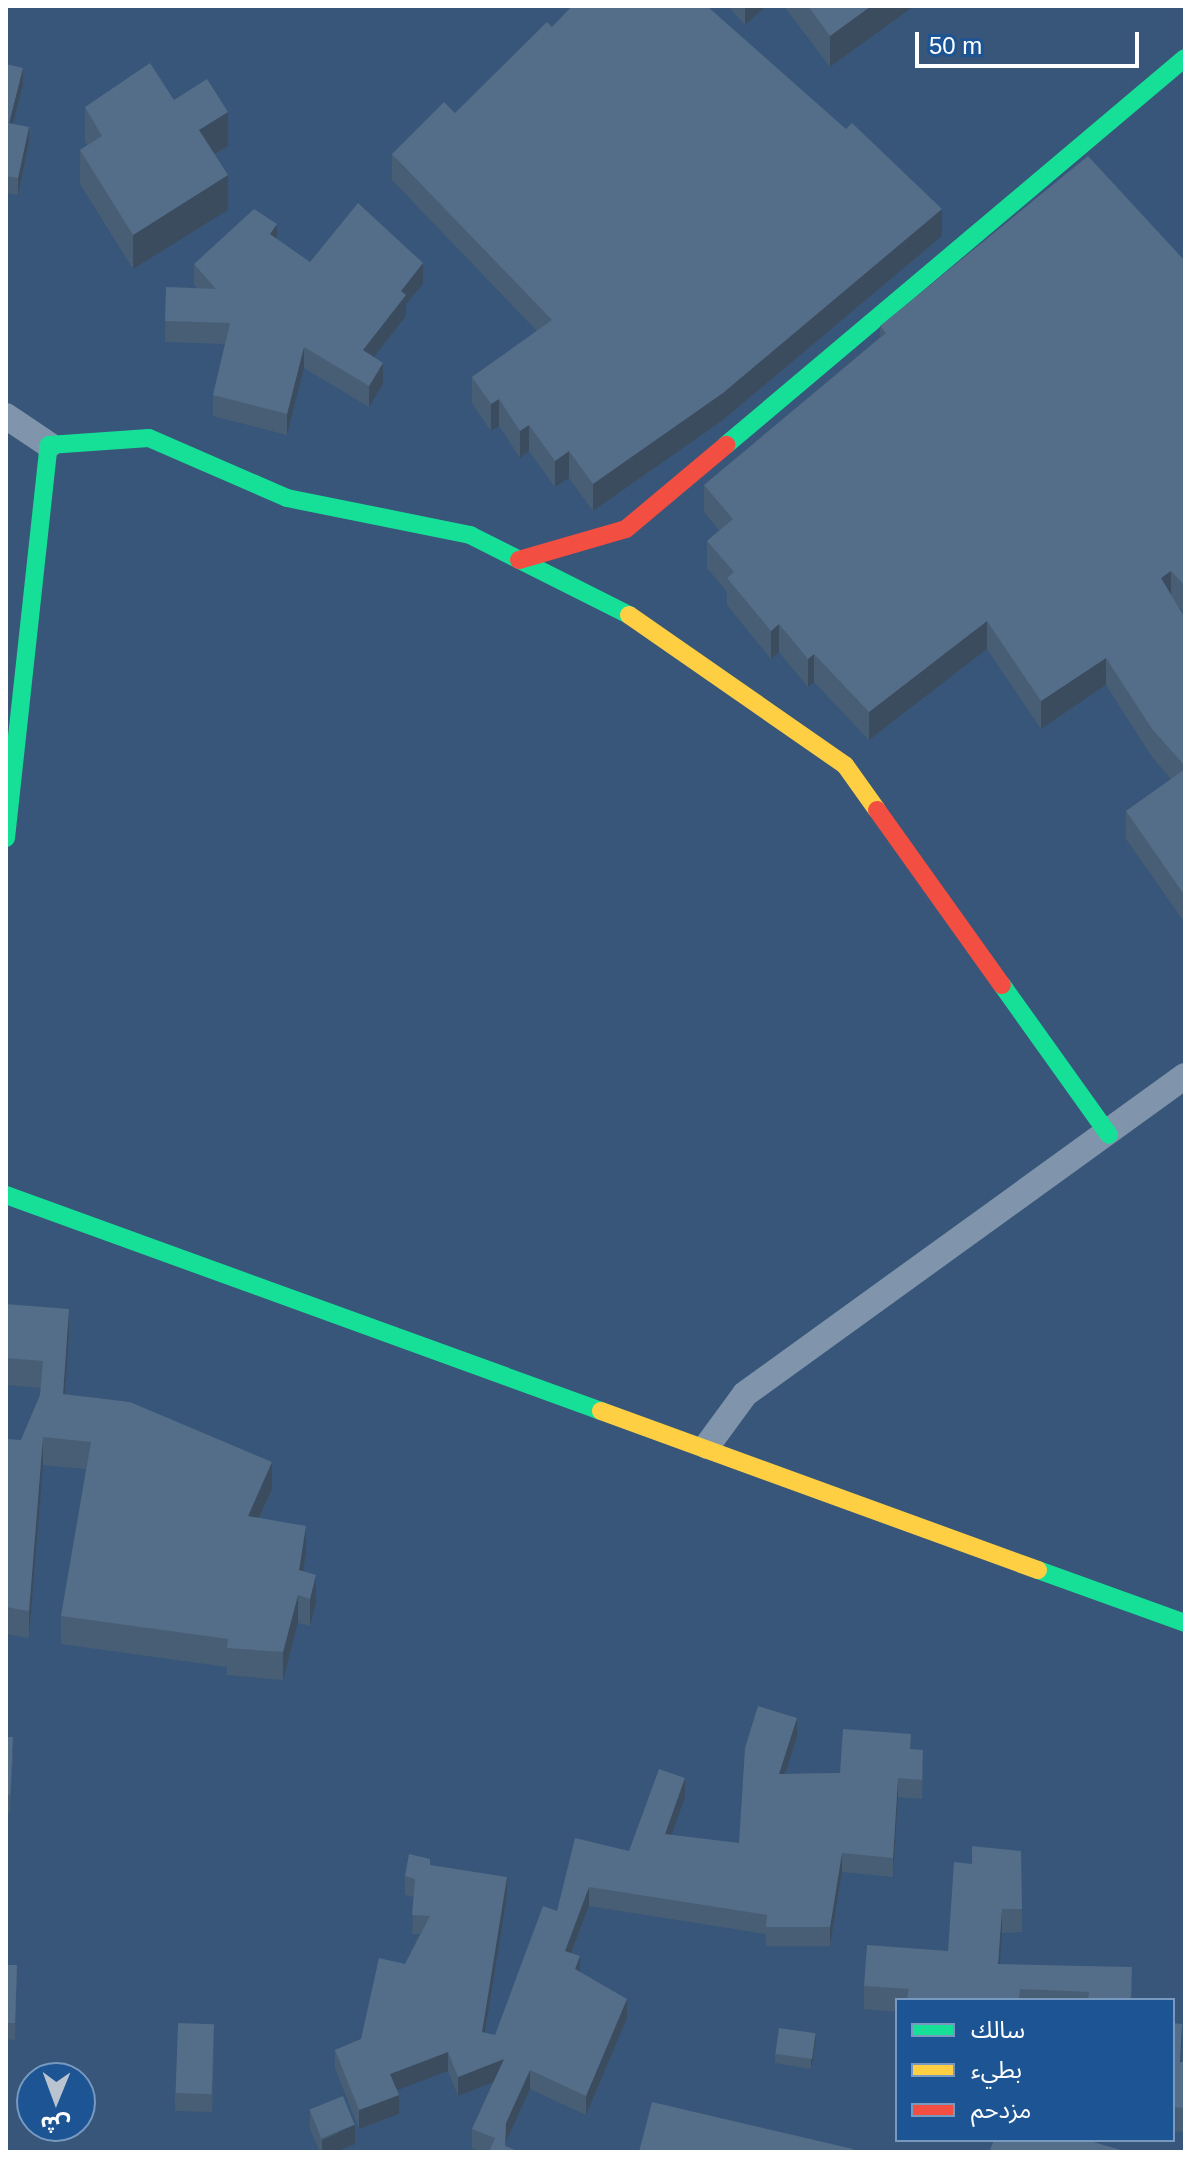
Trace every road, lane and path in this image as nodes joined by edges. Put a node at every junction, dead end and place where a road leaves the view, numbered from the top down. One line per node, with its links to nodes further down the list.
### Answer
1 (1185, 58): 4 (street)
2 (6, 416): 3 (street)
3 (49, 445): 4 (street); 5 (street)
4 (519, 560): 7 (street)
5 (6, 838)
6 (1185, 1076): 7 (street)
7 (1109, 1135): 9 (street)
8 (6, 1195): 9 (street)
9 (707, 1446): 10 (street)
10 (1185, 1623)

